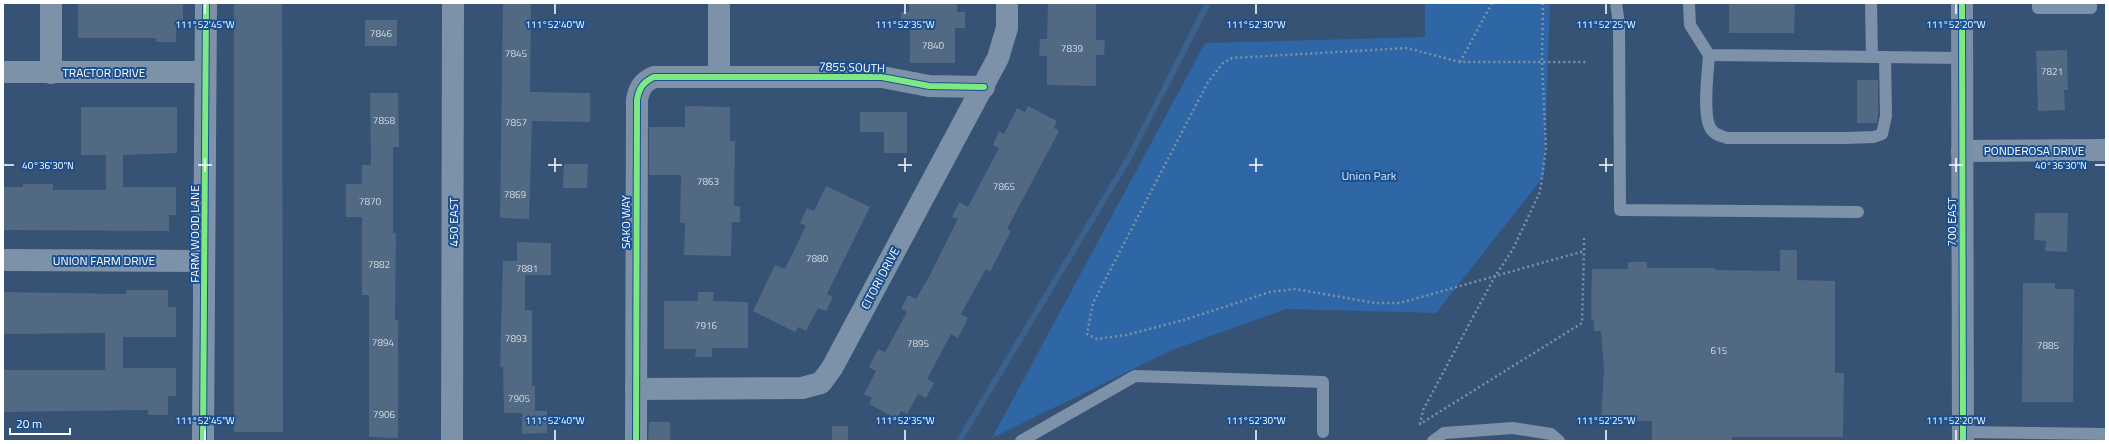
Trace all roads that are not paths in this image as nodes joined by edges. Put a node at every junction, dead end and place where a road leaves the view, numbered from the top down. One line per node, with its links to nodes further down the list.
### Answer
1 (51, 3): 17 (street)
2 (206, 3): 18 (street, FARM WOOD LANE)
3 (453, 3): 32 (street, 450 EAST)
4 (719, 3): 19 (street)
5 (1007, 3): 20 (street, CITORI DRIVE)
6 (1616, 3): 23 (lane)
7 (1689, 3): 12 (lane)
8 (1871, 3): 13 (lane)
9 (1962, 3): 15 (main road, 700 EAST)
10 (2038, 3): 11 (lane)
11 (2091, 3)
12 (1709, 55): 13 (lane); 14 (lane)
13 (1872, 57): 14 (lane)
14 (1886, 57): 15 (lane)
15 (1961, 58): 22 (main road, 700 EAST)
16 (3, 72): 17 (street, TRACTOR DRIVE)
17 (51, 72): 18 (street, TRACTOR DRIVE)
18 (206, 72): 25 (street, FARM WOOD LANE)
19 (719, 76): 20 (street, 7855 SOUTH); 26 (street, SAKO WAY)
20 (984, 87): 26 (street, CITORI DRIVE)
21 (2106, 150): 22 (street, PONDEROSA DRIVE)
22 (1962, 151): 29 (main road, 700 EAST)
23 (1858, 212)
24 (3, 260): 25 (street, UNION FARM DRIVE)
25 (204, 261): 31 (street, FARM WOOD LANE)
26 (636, 389): 33 (street, SAKO WAY)
27 (1323, 432): 34 (lane)
28 (2106, 434): 30 (lane)
29 (1963, 437): 30 (lane)
30 (2058, 437)
31 (204, 441)
32 (452, 441)
33 (636, 441)
34 (1021, 441)
35 (1433, 441): 36 (lane)
36 (1559, 441)

